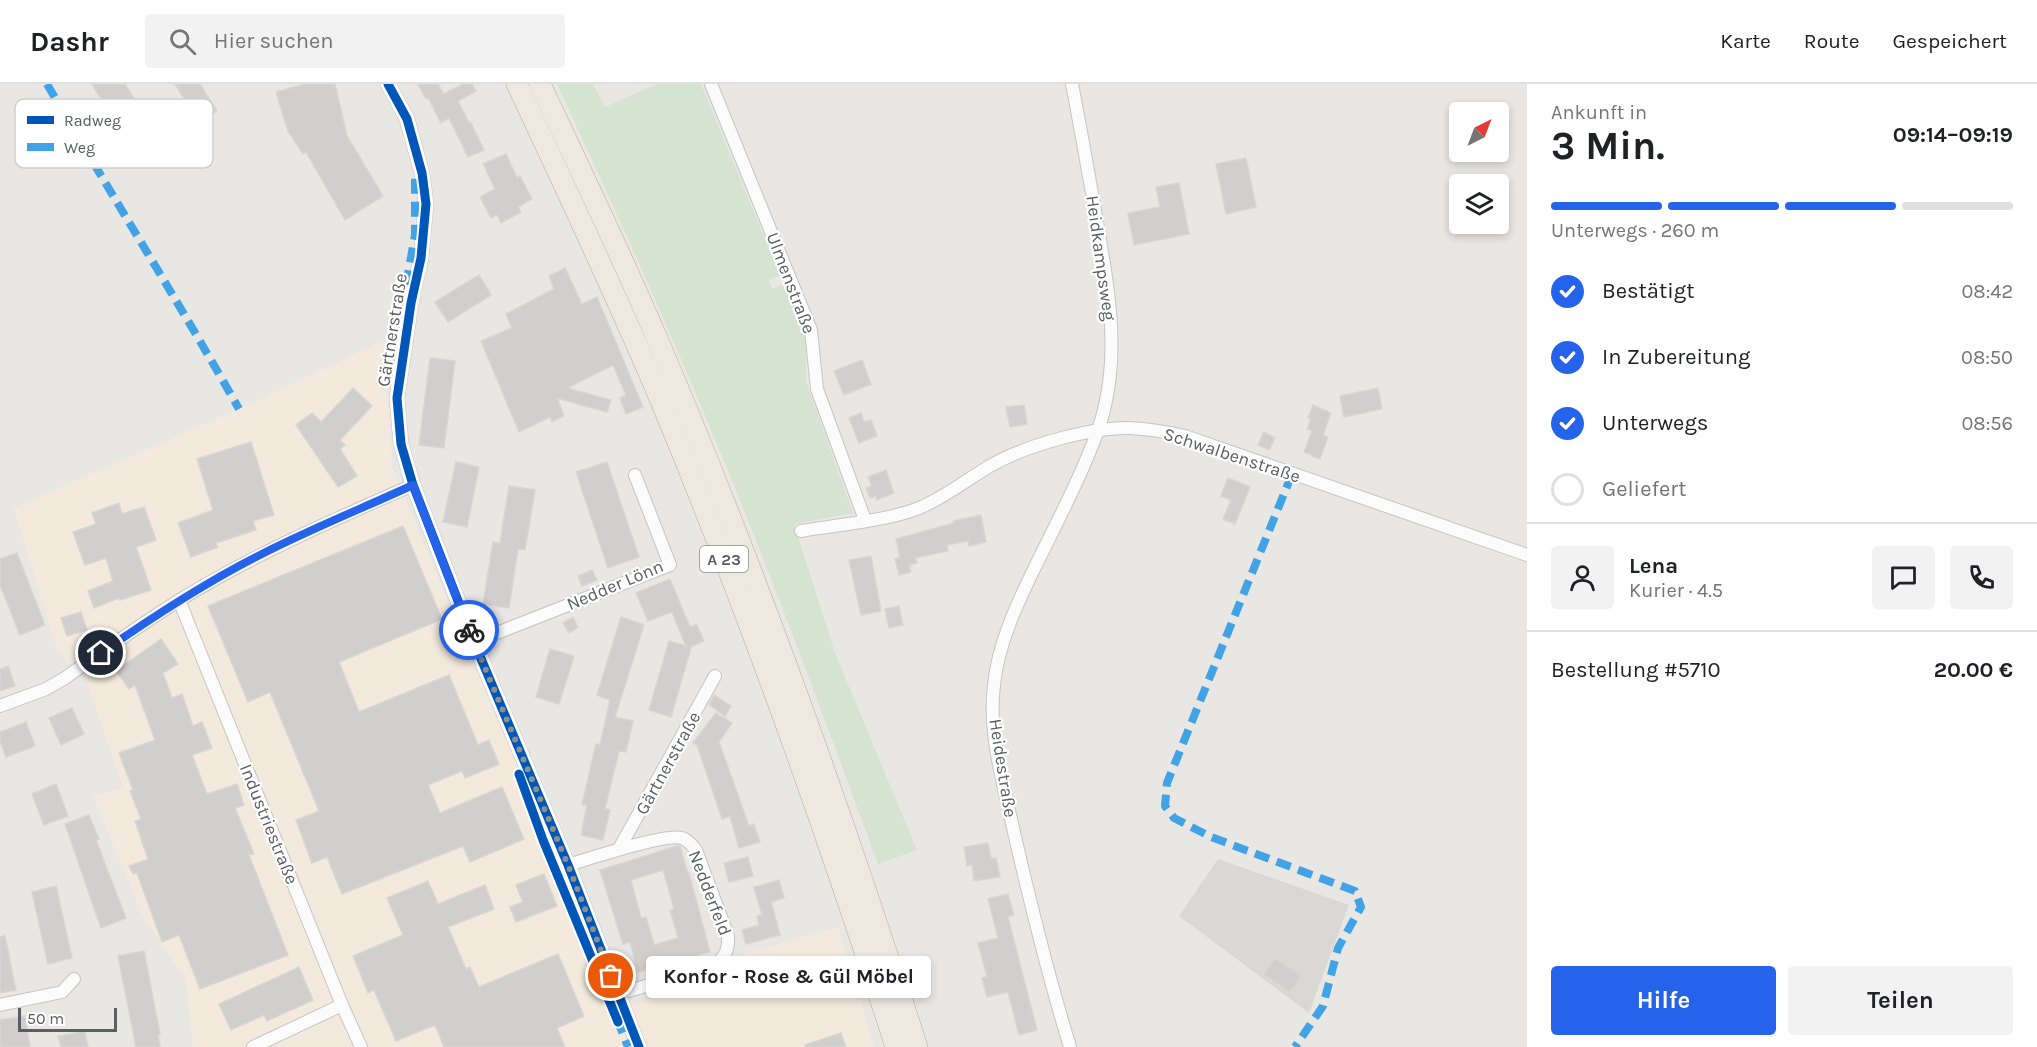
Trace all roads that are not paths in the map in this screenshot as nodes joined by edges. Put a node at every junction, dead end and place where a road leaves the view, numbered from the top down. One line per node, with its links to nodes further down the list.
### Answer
1 (388, 84): 8 (street, Gärtnerstraße)
2 (517, 84): 25 (highway, A 23)
3 (540, 84): 26 (highway, A 23)
4 (711, 84): 9 (street, Ulmenstraße)
5 (1072, 84): 6 (street, Heidkampsweg)
6 (1097, 432): 9 (street, Schwalbenstraße); 11 (street, Schwalbenstraße); 27 (street, Heidestraße)
7 (635, 474): 13 (street, Nedder Lönn)
8 (413, 485): 12 (street); 13 (street, Gärtnerstraße)
9 (865, 520): 10 (street, Schwalbenstraße)
10 (801, 531)
11 (1527, 555)
12 (179, 600): 15 (street); 21 (street, Industriestraße)
13 (474, 642): 17 (street, Gärtnerstraße)
14 (715, 676): 16 (street, Gärtnerstraße)
15 (0, 706)
16 (619, 849): 17 (street, Nedderfeld); 19 (street, Nedderfeld)
17 (568, 865): 19 (street, Gärtnerstraße)
18 (74, 979): 20 (street)
19 (618, 994): 24 (street, Gärtnerstraße)
20 (0, 1005)
21 (342, 1005): 22 (street); 23 (street, Industriestraße)
22 (254, 1047)
23 (361, 1047)
24 (639, 1047)
25 (896, 1047)
26 (917, 1047)
27 (1070, 1047)

